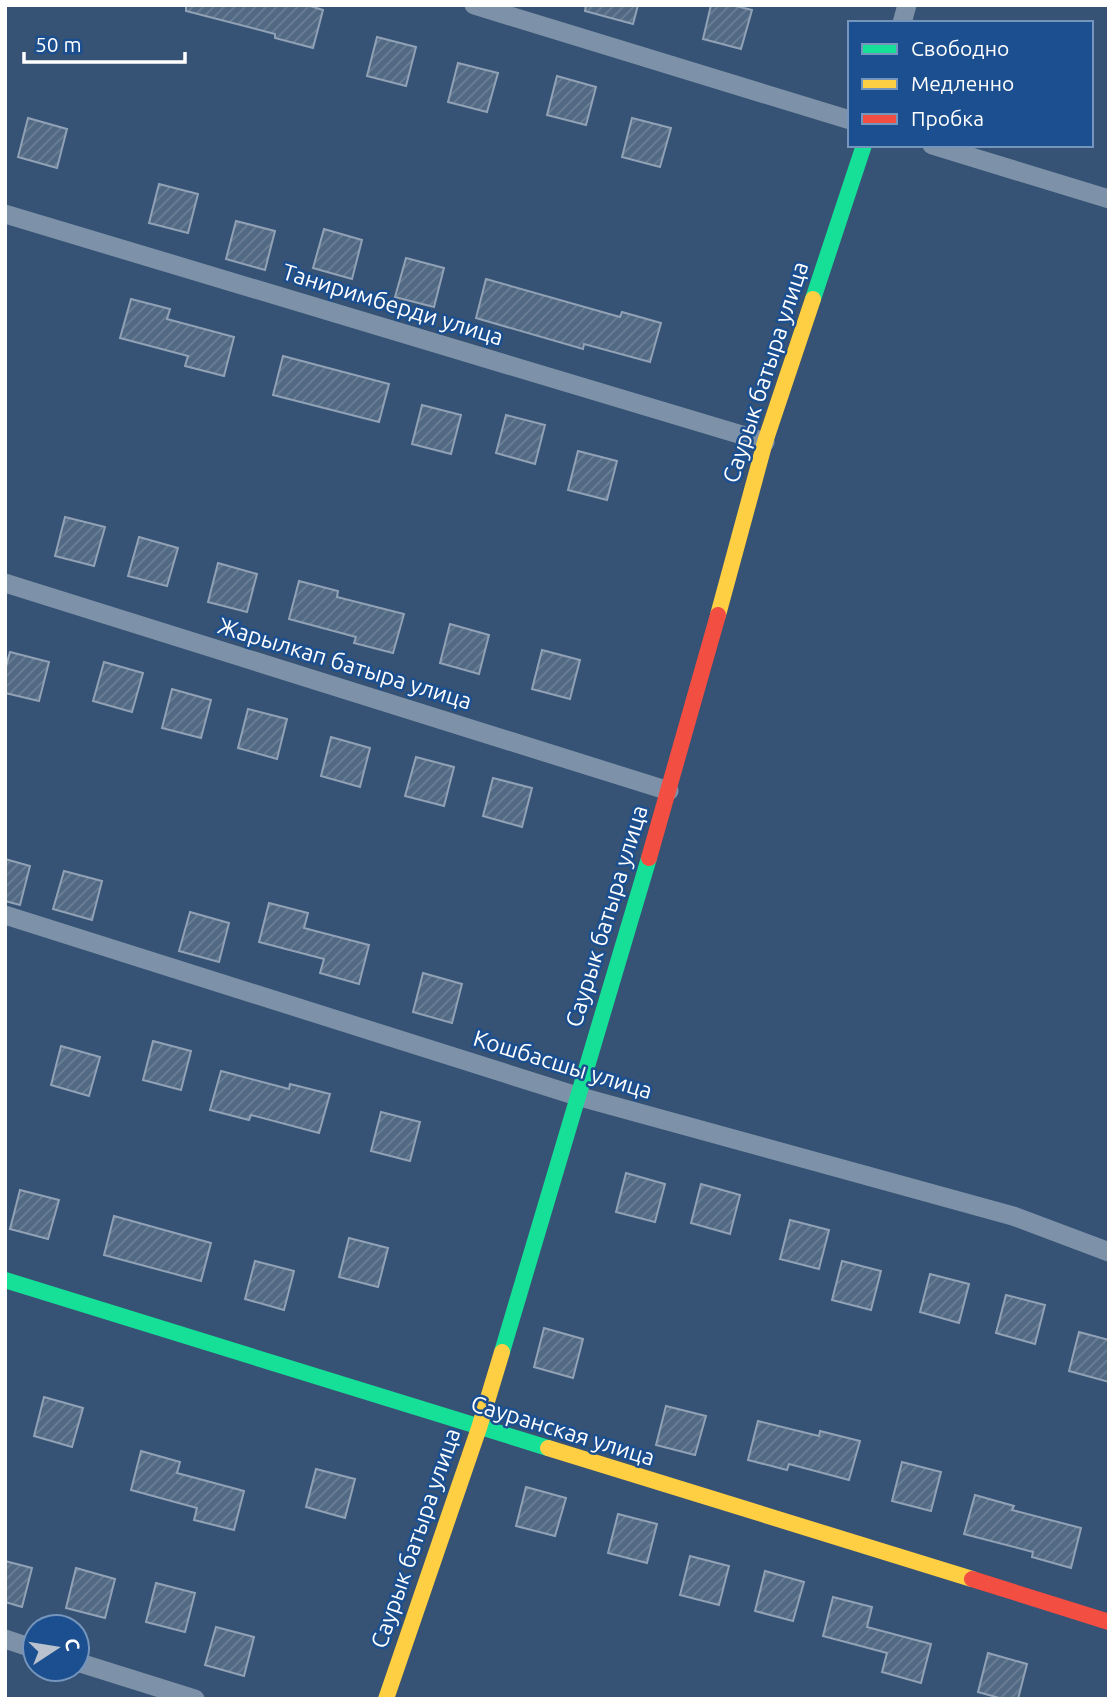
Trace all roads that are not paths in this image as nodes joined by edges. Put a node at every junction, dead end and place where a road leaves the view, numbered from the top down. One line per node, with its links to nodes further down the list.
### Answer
1 (474, 5): 2 (street)
2 (848, 119)
3 (863, 147): 7 (street, Саурык батыра улица)
4 (939, 147): 5 (street)
5 (1109, 199)
6 (5, 214): 7 (street, Таниримберди улица)
7 (765, 442): 9 (street, Саурык батыра улица)
8 (5, 583): 9 (street, Жарылкап батыра улица)
9 (669, 791): 11 (street, Саурык батыра улица)
10 (5, 915): 11 (street, Кошбасшы улица)
11 (577, 1096): 12 (street, Кошбасшы улица); 14 (street, Саурык батыра улица)
12 (1109, 1252)
13 (5, 1280): 14 (street, Сауранская улица)
14 (479, 1428): 15 (street, Сауранская улица); 18 (street, Саурык батыра улица)
15 (1109, 1622)
16 (91, 1666): 17 (street)
17 (195, 1699)
18 (386, 1699)

